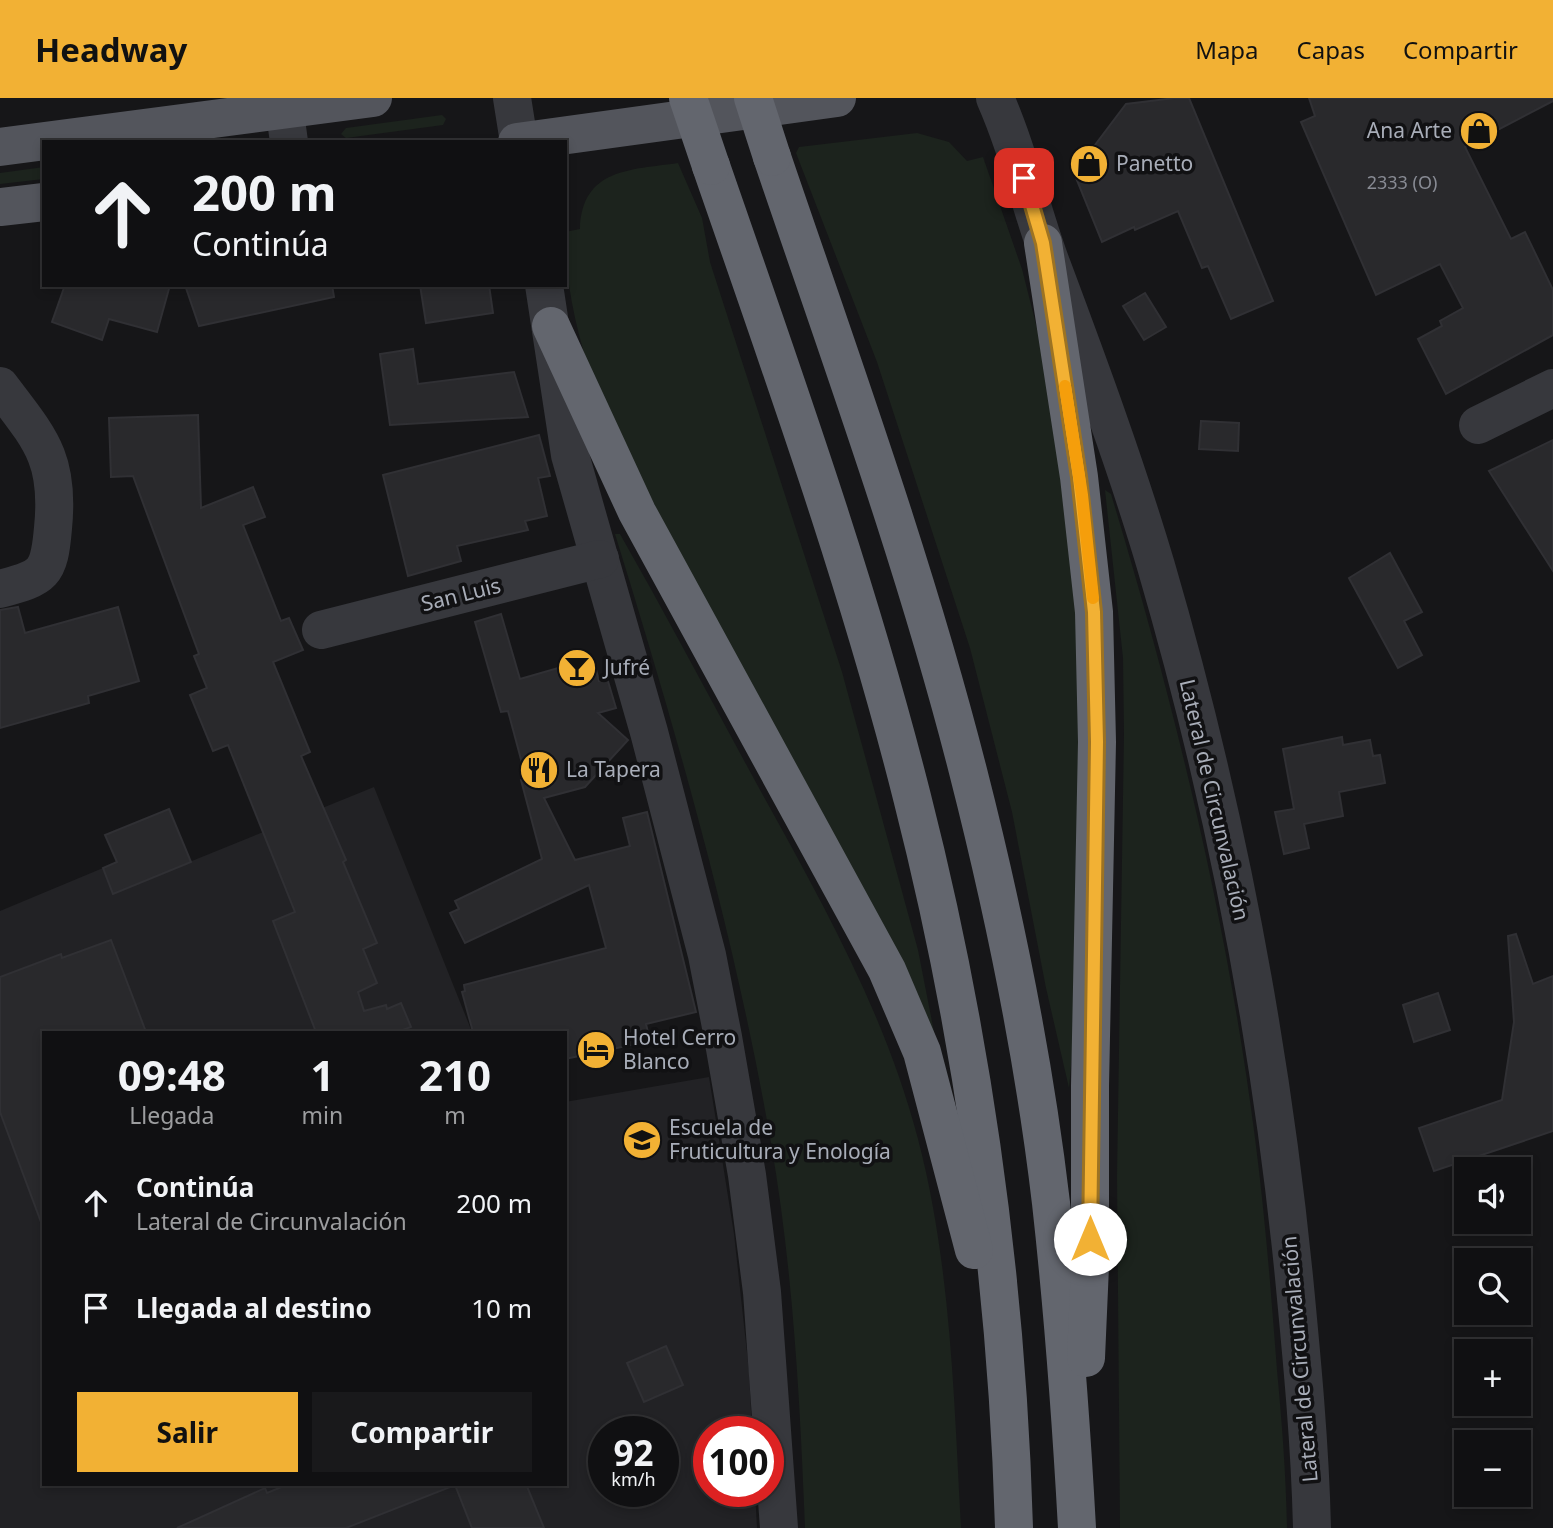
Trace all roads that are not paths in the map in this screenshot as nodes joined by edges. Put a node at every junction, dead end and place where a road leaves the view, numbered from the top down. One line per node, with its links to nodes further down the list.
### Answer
1 (373, 98): 7 (main road)
2 (512, 98): 9 (street)
3 (688, 98): 24 (highway, bridge)
4 (753, 98): 27 (highway, bridge)
5 (837, 98): 10 (main road)
6 (995, 98): 15 (street, Lateral de Circunvalación)
7 (285, 116): 8 (main road)
8 (57, 140)
9 (518, 140)
10 (532, 140)
11 (42, 142): 12 (main road)
12 (0, 146)
13 (42, 202): 14 (main road)
14 (0, 207)
15 (1043, 243): 27 (highway); 28 (street, Lateral de Circunvalación)
16 (544, 287): 17 (street)
17 (551, 326): 21 (street); 24 (highway)
18 (0, 386): 22 (street)
19 (1553, 388): 20 (street)
20 (1478, 425)
21 (600, 559): 23 (street, San Luis); 25 (street)
22 (0, 589)
23 (321, 630)
24 (1006, 1376): 26 (highway)
25 (779, 1528)
26 (1014, 1528)
27 (1077, 1528)
28 (1311, 1528)

